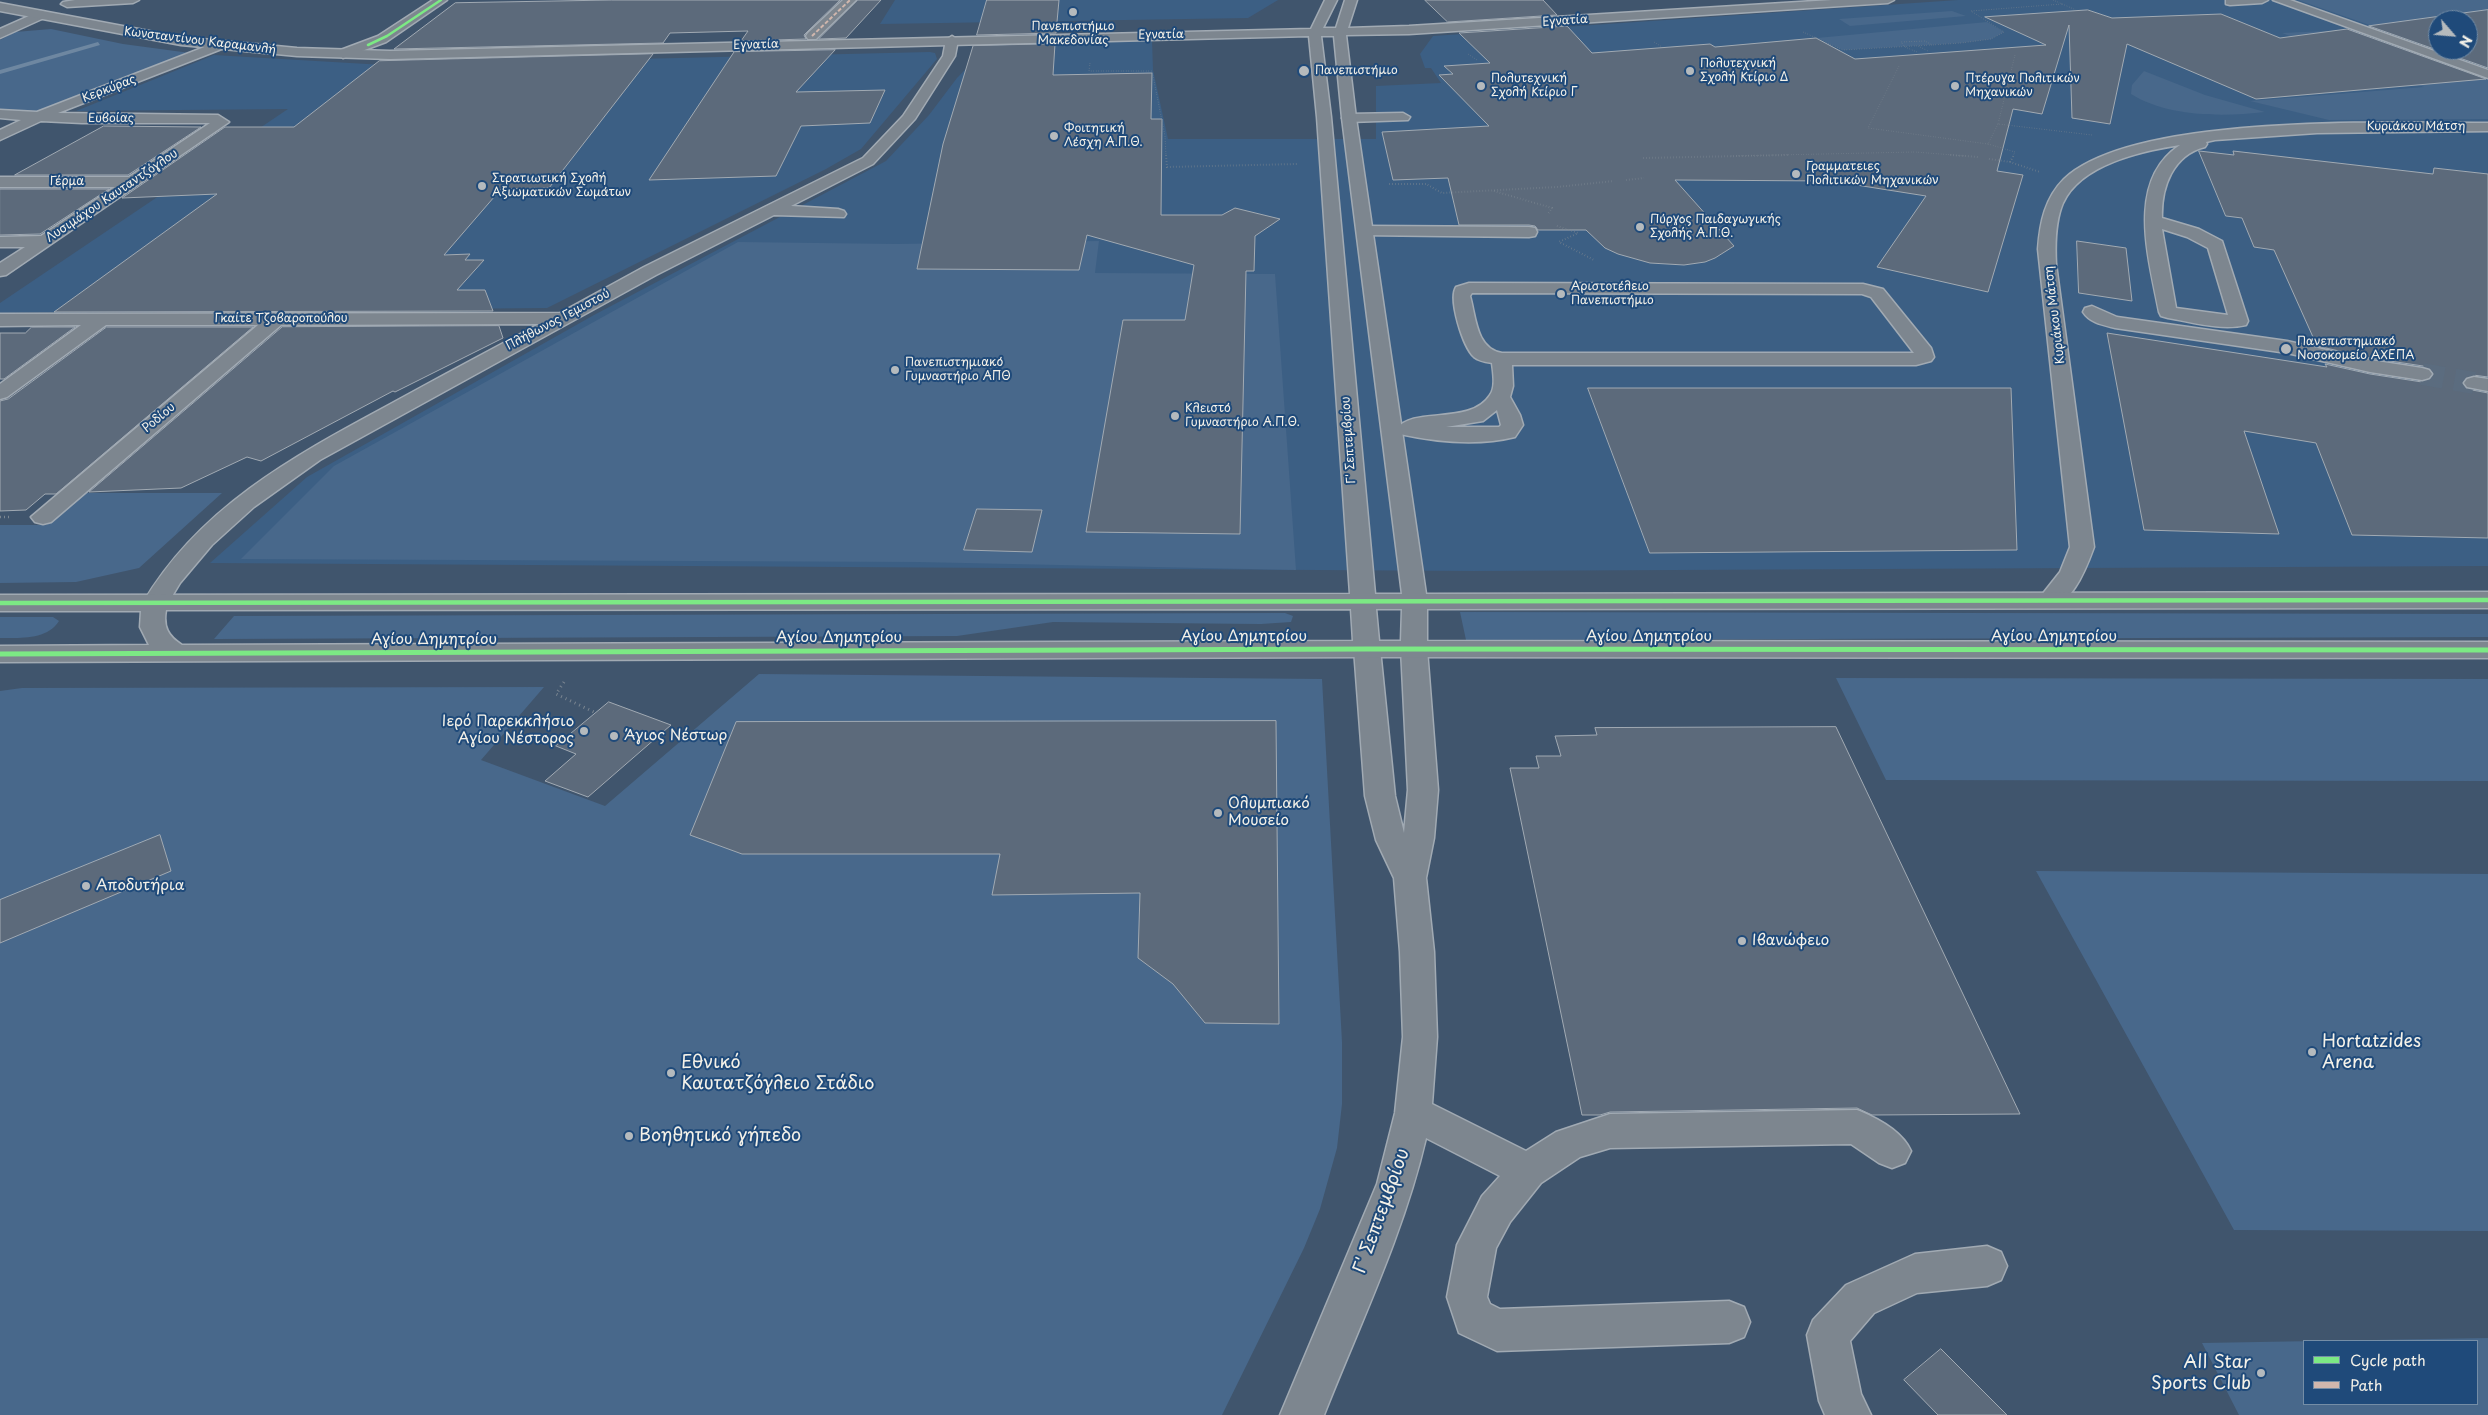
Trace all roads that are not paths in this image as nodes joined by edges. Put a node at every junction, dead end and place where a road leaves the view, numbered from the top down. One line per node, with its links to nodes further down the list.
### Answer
1 (134, 0): 10 (main road)
2 (441, 0): 20 (main road)
3 (850, 0): 19 (main road)
4 (1331, 0): 15 (main road, Γ' Σεπτεμβρίου)
5 (1351, 0): 16 (main road, Γ' Σεπτεμβρίου)
6 (1706, 0): 16 (main road, Εγνατία)
7 (1888, 0): 16 (main road, Εγνατία)
8 (2262, 0): 11 (main road)
9 (2279, 0): 24 (main road)
10 (67, 2): 12 (main road); 13 (main road, Κωνσταντίνου Καραμανλή)
11 (2230, 2)
12 (2, 8): 14 (main road, Κωνσταντίνου Καραμανλή)
13 (112, 14)
14 (40, 15): 17 (main road); 22 (main road, Κωνσταντίνου Καραμανλή)
15 (1318, 28): 16 (main road, Εγνατία); 19 (main road, Εγνατία); 21 (main road, Εγνατία); 57 (main road, Γ' Σεπτεμβρίου)
16 (1341, 28): 28 (main road, Γ' Σεπτεμβρίου)
17 (0, 34)
18 (237, 34): 23 (main road, Κωνσταντίνου Καραμανλή)
19 (812, 36): 20 (main road, Εγνατία)
20 (366, 39): 23 (main road)
21 (952, 40): 23 (main road, Εγνατία); 37 (main road, Πλήθωνος Γεμιστού)
22 (220, 45): 23 (main road, Κωνσταντίνου Καραμανλή); 26 (main road, Κερκύρας)
23 (344, 49)
24 (2488, 74)
25 (0, 114): 26 (main road, Ευβοίας)
26 (39, 116): 29 (main road, Ευβοίας); 31 (main road, Κερκύρας)
27 (1403, 117): 28 (main road)
28 (1349, 118): 40 (main road, Γ' Σεπτεμβρίου)
29 (221, 120): 36 (main road, Λυσιμάχου Καυταντζόγλου)
30 (2488, 127): 45 (main road, Κυριάκου Μάτση)
31 (0, 136)
32 (2488, 138): 33 (main road)
33 (2286, 145)
34 (2261, 147): 39 (main road)
35 (0, 182): 36 (main road, Γέρμα)
36 (134, 182): 42 (main road, Λυσιμάχου Καυταντζόγλου)
37 (770, 210): 38 (main road); 47 (main road, Πλήθωνος Γεμιστού)
38 (838, 214)
39 (2153, 221): 46 (main road); 46 (main road)
40 (1364, 231): 41 (main road); 55 (main road, Γ' Σεπτεμβρίου)
41 (1528, 232)
42 (45, 241): 43 (main road); 44 (main road, Λυσιμάχου Καυταντζόγλου)
43 (0, 242)
44 (0, 271)
45 (2073, 309): 46 (main road); 52 (main road); 60 (main road, Κυριάκου Μάτση)
46 (2168, 312)
47 (563, 318): 48 (main road, Γκαίτε Τζοβαροπούλου); 62 (main road, Πλήθωνος Γεμιστού)
48 (276, 319): 50 (main road, Γκαίτε Τζοβαροπούλου); 56 (main road, Ροδίου)
49 (0, 320): 50 (main road, Γκαίτε Τζοβαροπούλου)
50 (101, 320): 53 (main road)
51 (1502, 359): 51 (main road); 54 (main road)
52 (2422, 374)
53 (0, 393)
54 (1500, 397): 55 (main road); 55 (main road)
55 (1400, 429): 59 (main road, Γ' Σεπτεμβρίου)
56 (43, 516)
57 (1362, 600): 59 (main road); 62 (main road); 63 (main road, Γ' Σεπτεμβρίου)
58 (2488, 600): 60 (main road)
59 (1415, 601): 60 (main road); 64 (main road, Γ' Σεπτεμβρίου)
60 (2050, 601)
61 (0, 602): 62 (main road)
62 (156, 603): 66 (main road, Πλήθωνος Γεμιστού)
63 (1367, 649): 64 (main road, Αγίου Δημητρίου); 66 (main road, Αγίου Δημητρίου); 68 (main road, Γ' Σεπτεμβρίου)
64 (1414, 649): 65 (main road, Αγίου Δημητρίου); 68 (main road, Γ' Σεπτεμβρίου)
65 (2488, 650)
66 (180, 654): 67 (main road, Αγίου Δημητρίου)
67 (6, 655)
68 (1410, 878): 69 (main road, Γ' Σεπτεμβρίου)
69 (1413, 1113): 71 (main road); 74 (main road, Γ' Σεπτεμβρίου)
70 (1892, 1151): 71 (main road)
71 (1528, 1171): 73 (main road)
72 (1987, 1266): 75 (main road)
73 (1729, 1322)
74 (1302, 1415)
75 (1849, 1415)

